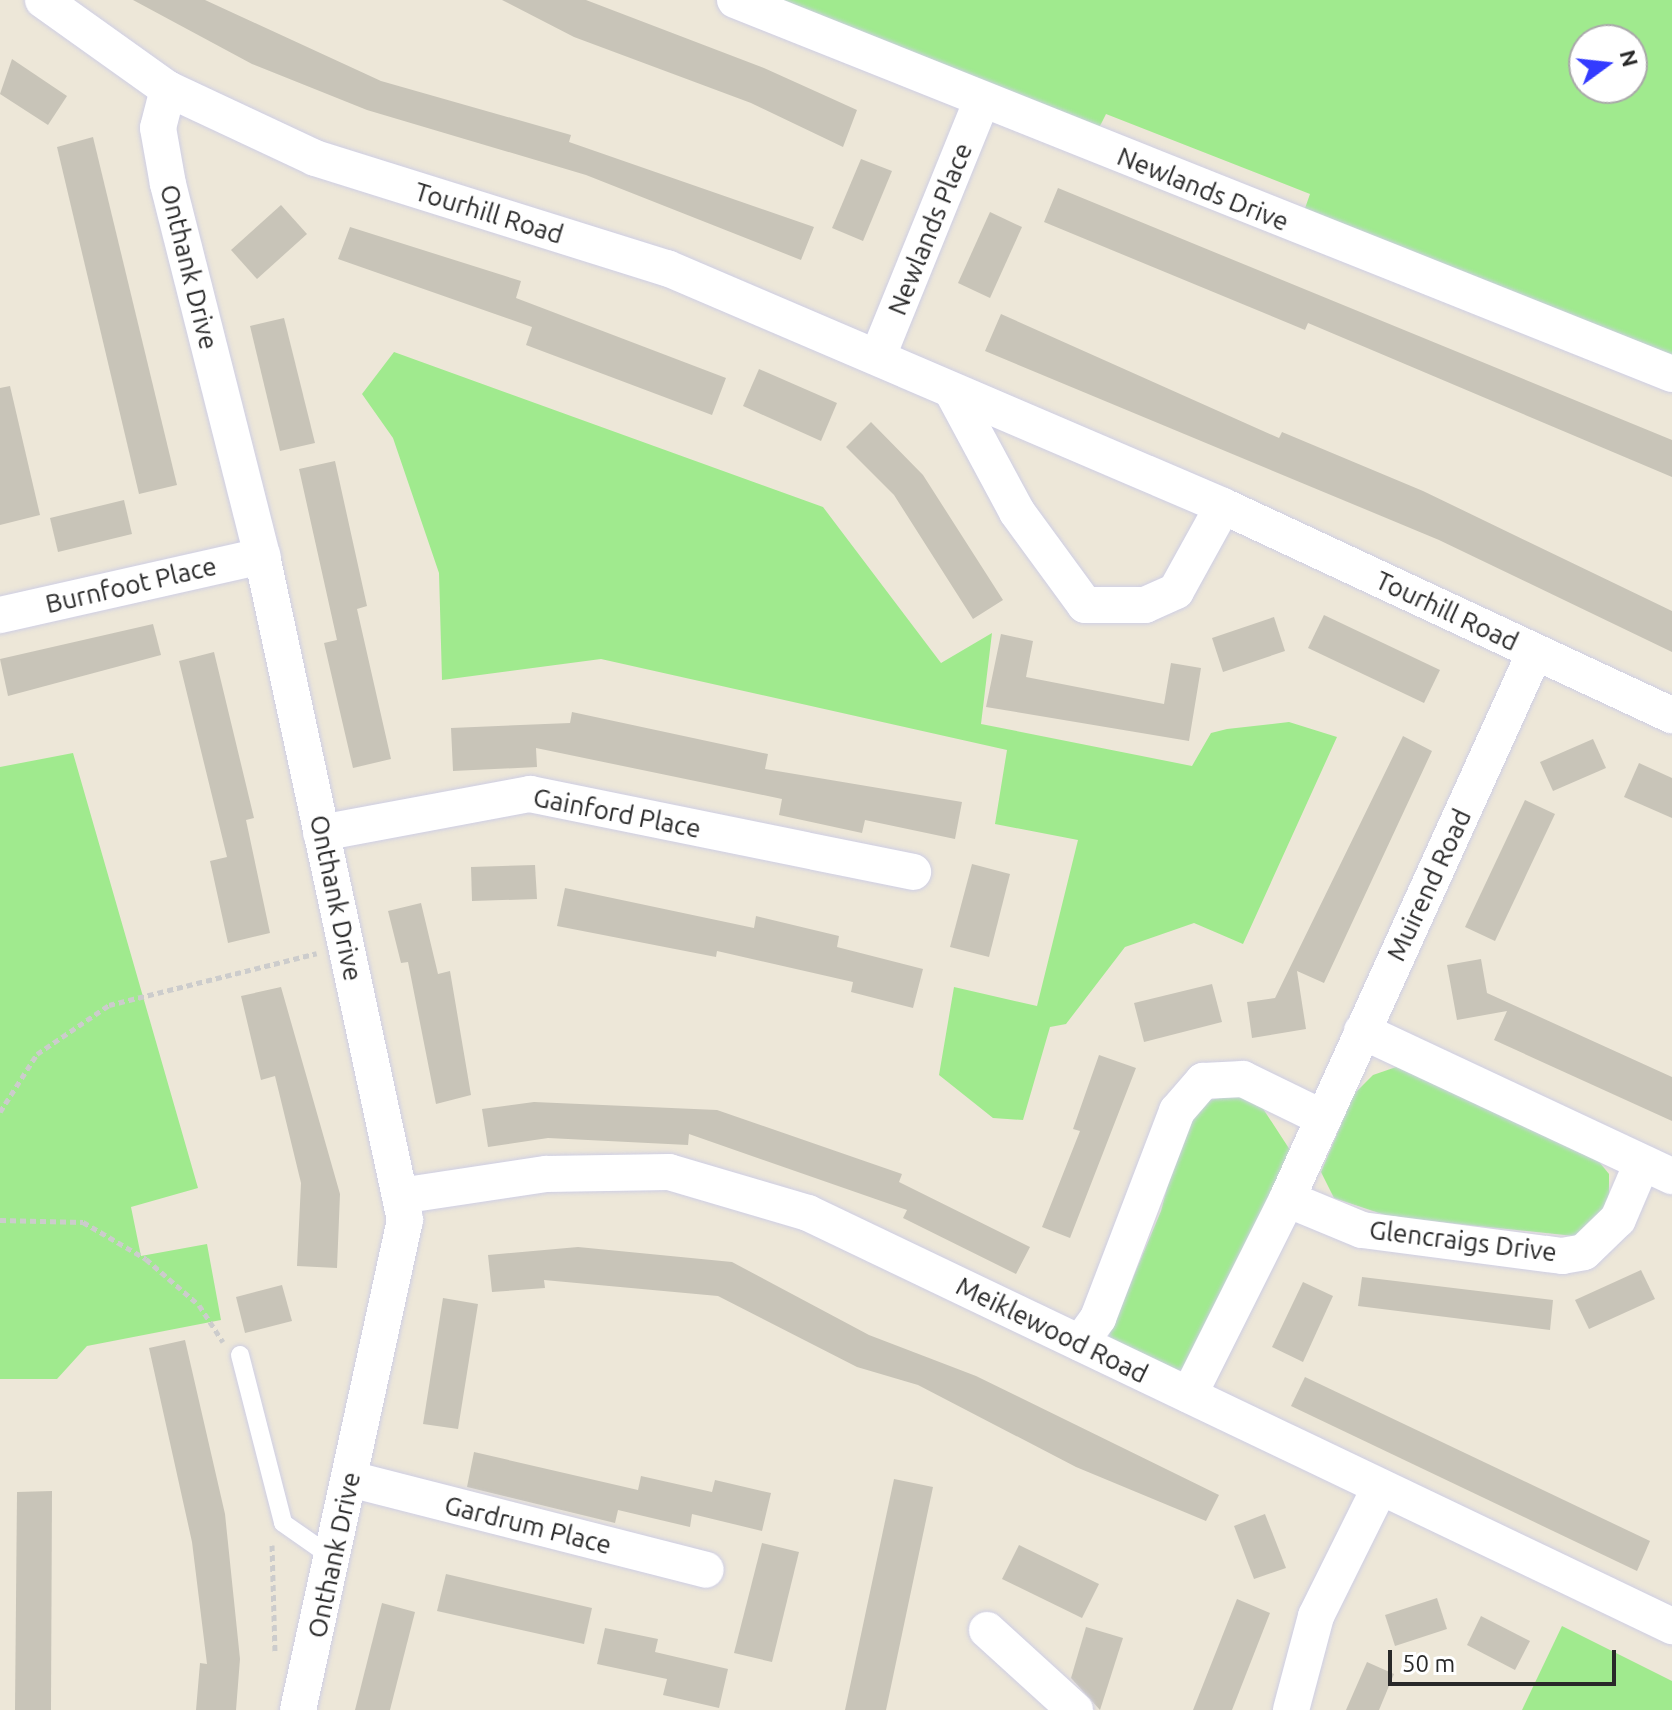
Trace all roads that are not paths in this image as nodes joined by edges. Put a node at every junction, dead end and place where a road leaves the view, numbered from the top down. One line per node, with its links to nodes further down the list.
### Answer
1 (43, 0): 3 (street, Tourhill Road)
2 (735, 0): 4 (street, Newlands Drive)
3 (168, 89): 5 (street, Tourhill Road); 9 (street, Onthank Drive)
4 (981, 102): 5 (street, Newlands Place); 6 (street, Newlands Drive)
5 (878, 356): 7 (street, Tourhill Road)
6 (1672, 374)
7 (953, 393): 8 (street, Tourhill Road); 8 (street)
8 (1223, 506): 11 (street, Tourhill Road)
9 (262, 556): 10 (street, Burnfoot Place); 13 (street, Onthank Drive)
10 (0, 615)
11 (1535, 652): 12 (street, Tourhill Road); 15 (street, Muirend Road)
12 (1672, 715)
13 (321, 833): 14 (street, Gainford Place); 18 (street, Onthank Drive)
14 (913, 872)
15 (1362, 1031): 16 (street, Muirend Road); 17 (street, Glencraigs Drive)
16 (1323, 1118): 19 (street, Muirend Road); 20 (street)
17 (1657, 1169): 19 (street, Glencraigs Drive)
18 (400, 1196): 20 (street, Meiklewood Road); 23 (street, Onthank Drive)
19 (1287, 1199): 22 (street, Muirend Road)
20 (1080, 1343): 22 (street, Meiklewood Road)
21 (234, 1357): 25 (lane)
22 (1189, 1395): 24 (street, Meiklewood Road)
23 (350, 1479): 25 (street, Onthank Drive); 26 (street, Gardrum Place)
24 (1380, 1487): 27 (street, Meiklewood Road); 31 (street)
25 (333, 1558): 29 (street, Onthank Drive)
26 (706, 1570)
27 (1672, 1626)
28 (987, 1630): 30 (street)
29 (298, 1710)
30 (1075, 1710)
31 (1291, 1710)

